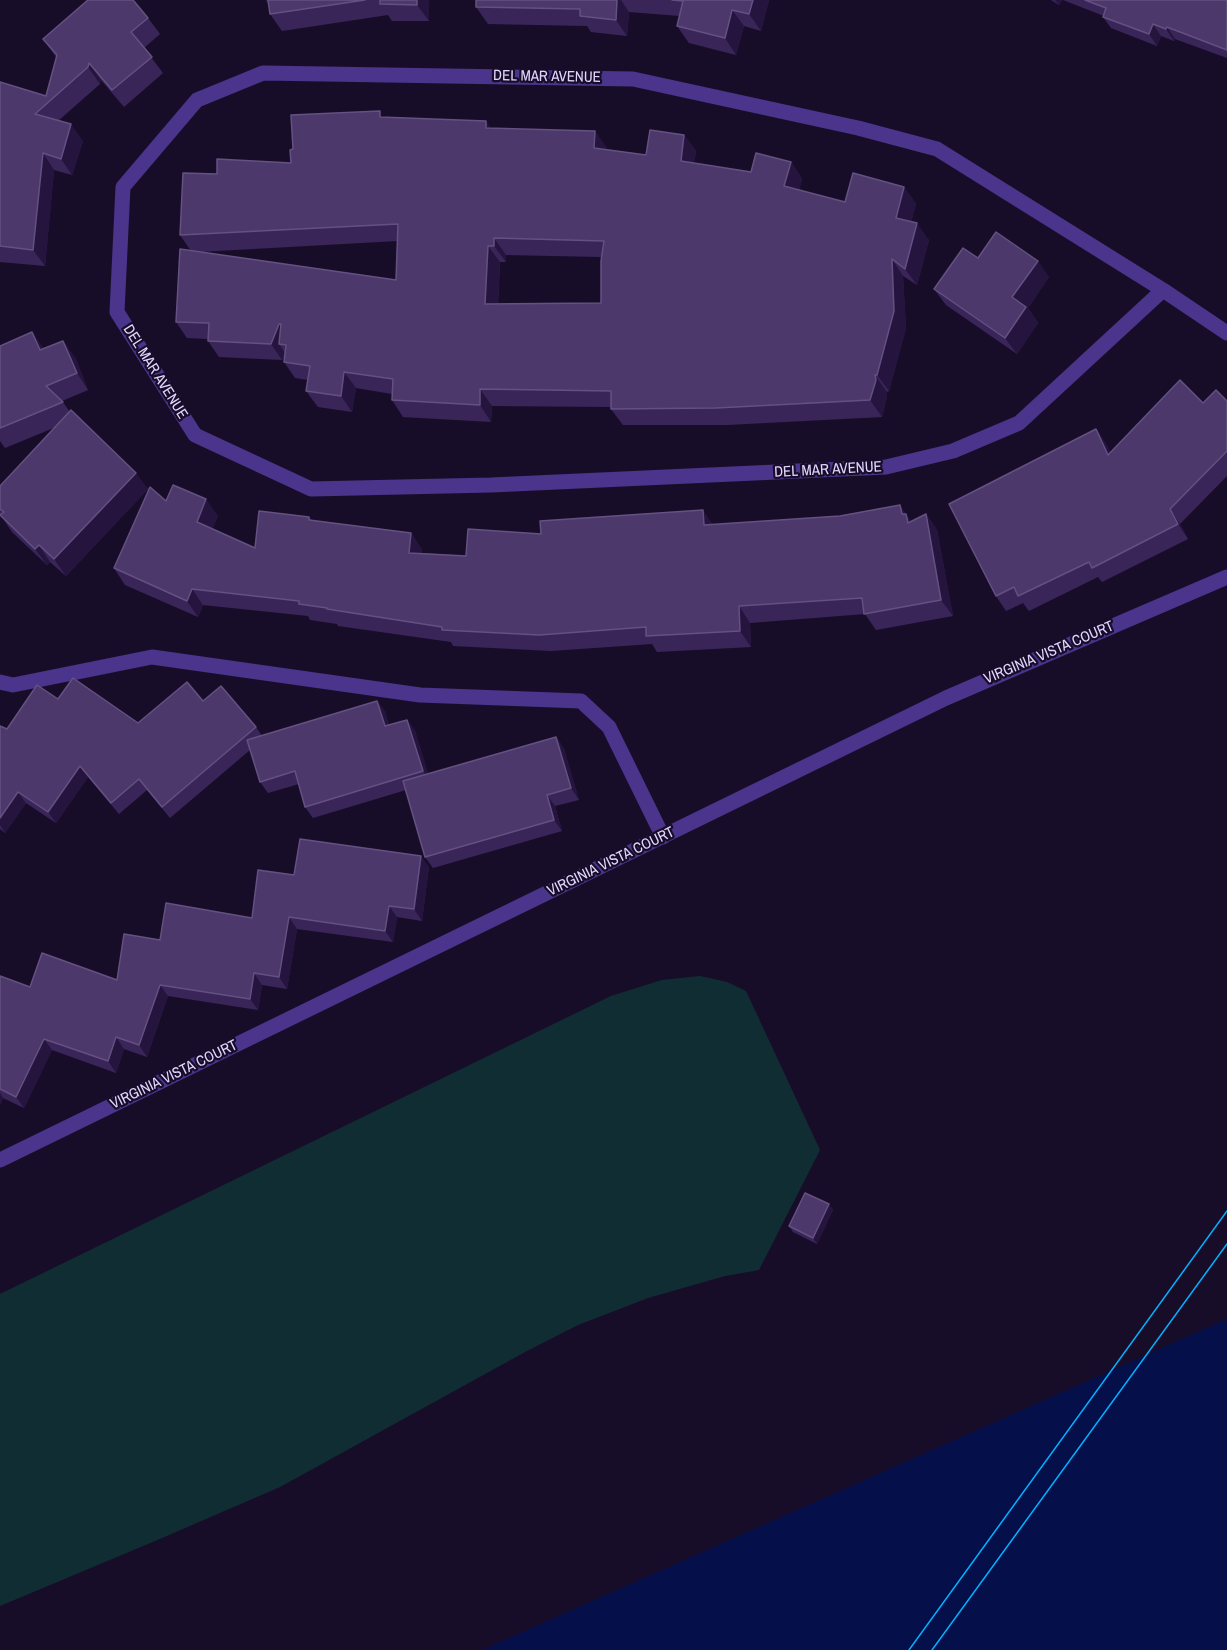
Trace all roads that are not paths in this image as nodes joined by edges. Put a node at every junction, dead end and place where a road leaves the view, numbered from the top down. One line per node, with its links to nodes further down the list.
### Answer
1 (1163, 290): 1 (street, DEL MAR AVENUE); 2 (street, DEL MAR AVENUE)
2 (1227, 333)
3 (1227, 577): 5 (street, VIRGINIA VISTA COURT)
4 (0, 682): 5 (street)
5 (663, 837): 6 (street, VIRGINIA VISTA COURT)
6 (0, 1160)

